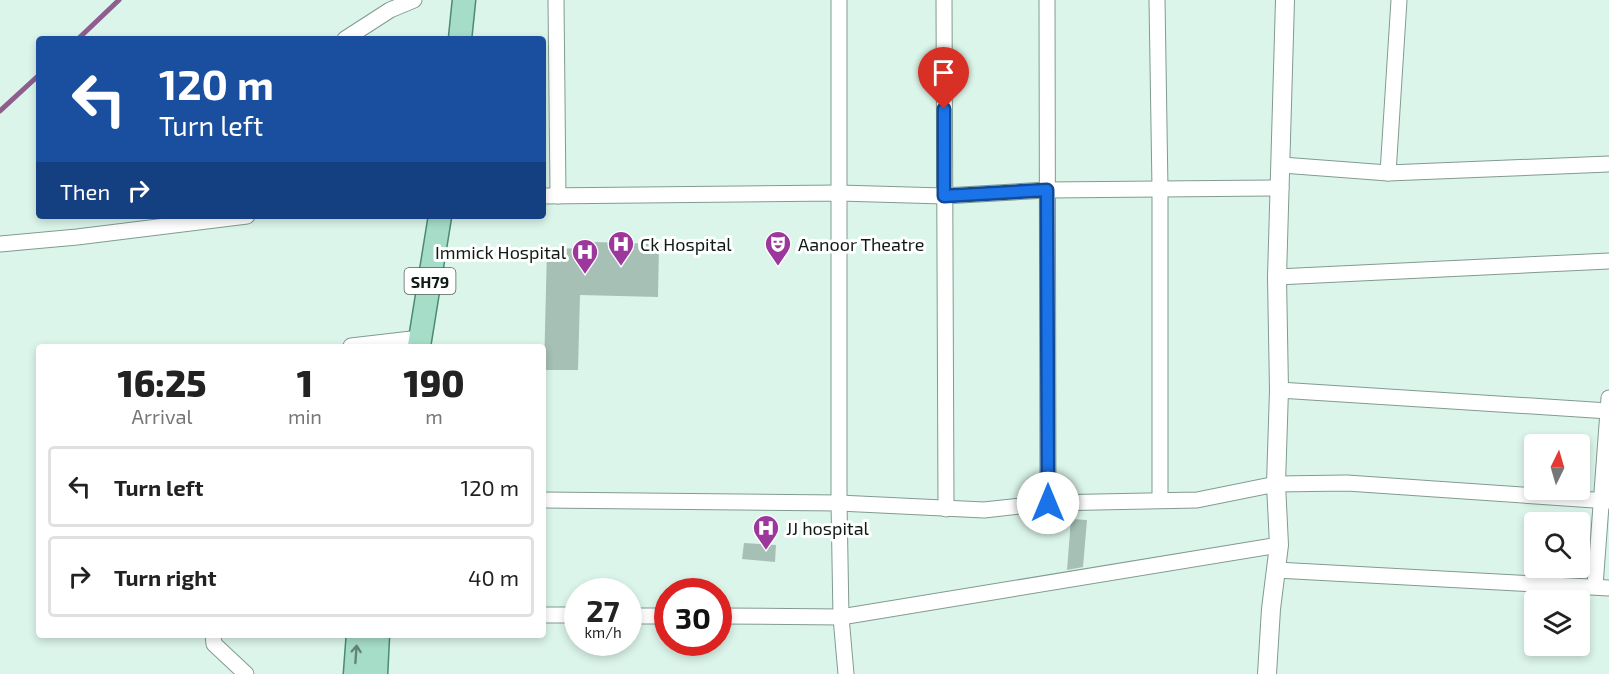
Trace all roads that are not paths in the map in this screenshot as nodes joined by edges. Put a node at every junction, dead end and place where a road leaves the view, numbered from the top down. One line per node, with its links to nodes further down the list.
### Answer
1 (414, 0): 10 (street)
2 (464, 0): 11 (main road)
3 (556, 0): 19 (street)
4 (838, 0): 18 (street)
5 (944, 0): 20 (street)
6 (1047, 0): 17 (street)
7 (1157, 0): 16 (street)
8 (1286, 0): 13 (street)
9 (1399, 0): 14 (street)
10 (350, 36)
11 (460, 36)
12 (1609, 164): 14 (street)
13 (1282, 165): 14 (street); 15 (street)
14 (1388, 173)
15 (1281, 188): 16 (street); 25 (street)
16 (1160, 189): 17 (street); 32 (street)
17 (1047, 190): 20 (street); 35 (street)
18 (839, 193): 19 (street); 20 (street); 34 (street)
19 (550, 196)
20 (944, 196): 36 (street)
21 (223, 219): 23 (street)
22 (440, 219): 26 (main road, SH79)
23 (0, 244)
24 (1609, 261): 25 (street)
25 (1277, 277): 28 (street)
26 (419, 342): 27 (street)
27 (385, 344)
28 (1279, 390): 29 (street); 30 (street)
29 (1609, 407): 33 (street)
30 (1276, 484): 32 (street); 33 (street); 37 (street)
31 (546, 500): 34 (street)
32 (1160, 500): 35 (street)
33 (1606, 500): 39 (street)
34 (839, 503): 36 (street); 43 (street)
35 (1048, 503): 36 (street)
36 (946, 509)
37 (1279, 545): 38 (street); 43 (street)
38 (1276, 570): 39 (street); 51 (street)
39 (1602, 587)
40 (546, 615): 41 (street)
41 (564, 615)
42 (732, 616): 43 (street)
43 (841, 617): 50 (street)
44 (213, 638): 47 (street)
45 (358, 638): 48 (main road, one-way to 45)
46 (378, 638): 49 (main road)
47 (246, 674)
48 (355, 674)
49 (376, 674)
50 (846, 674)
51 (1267, 674)

